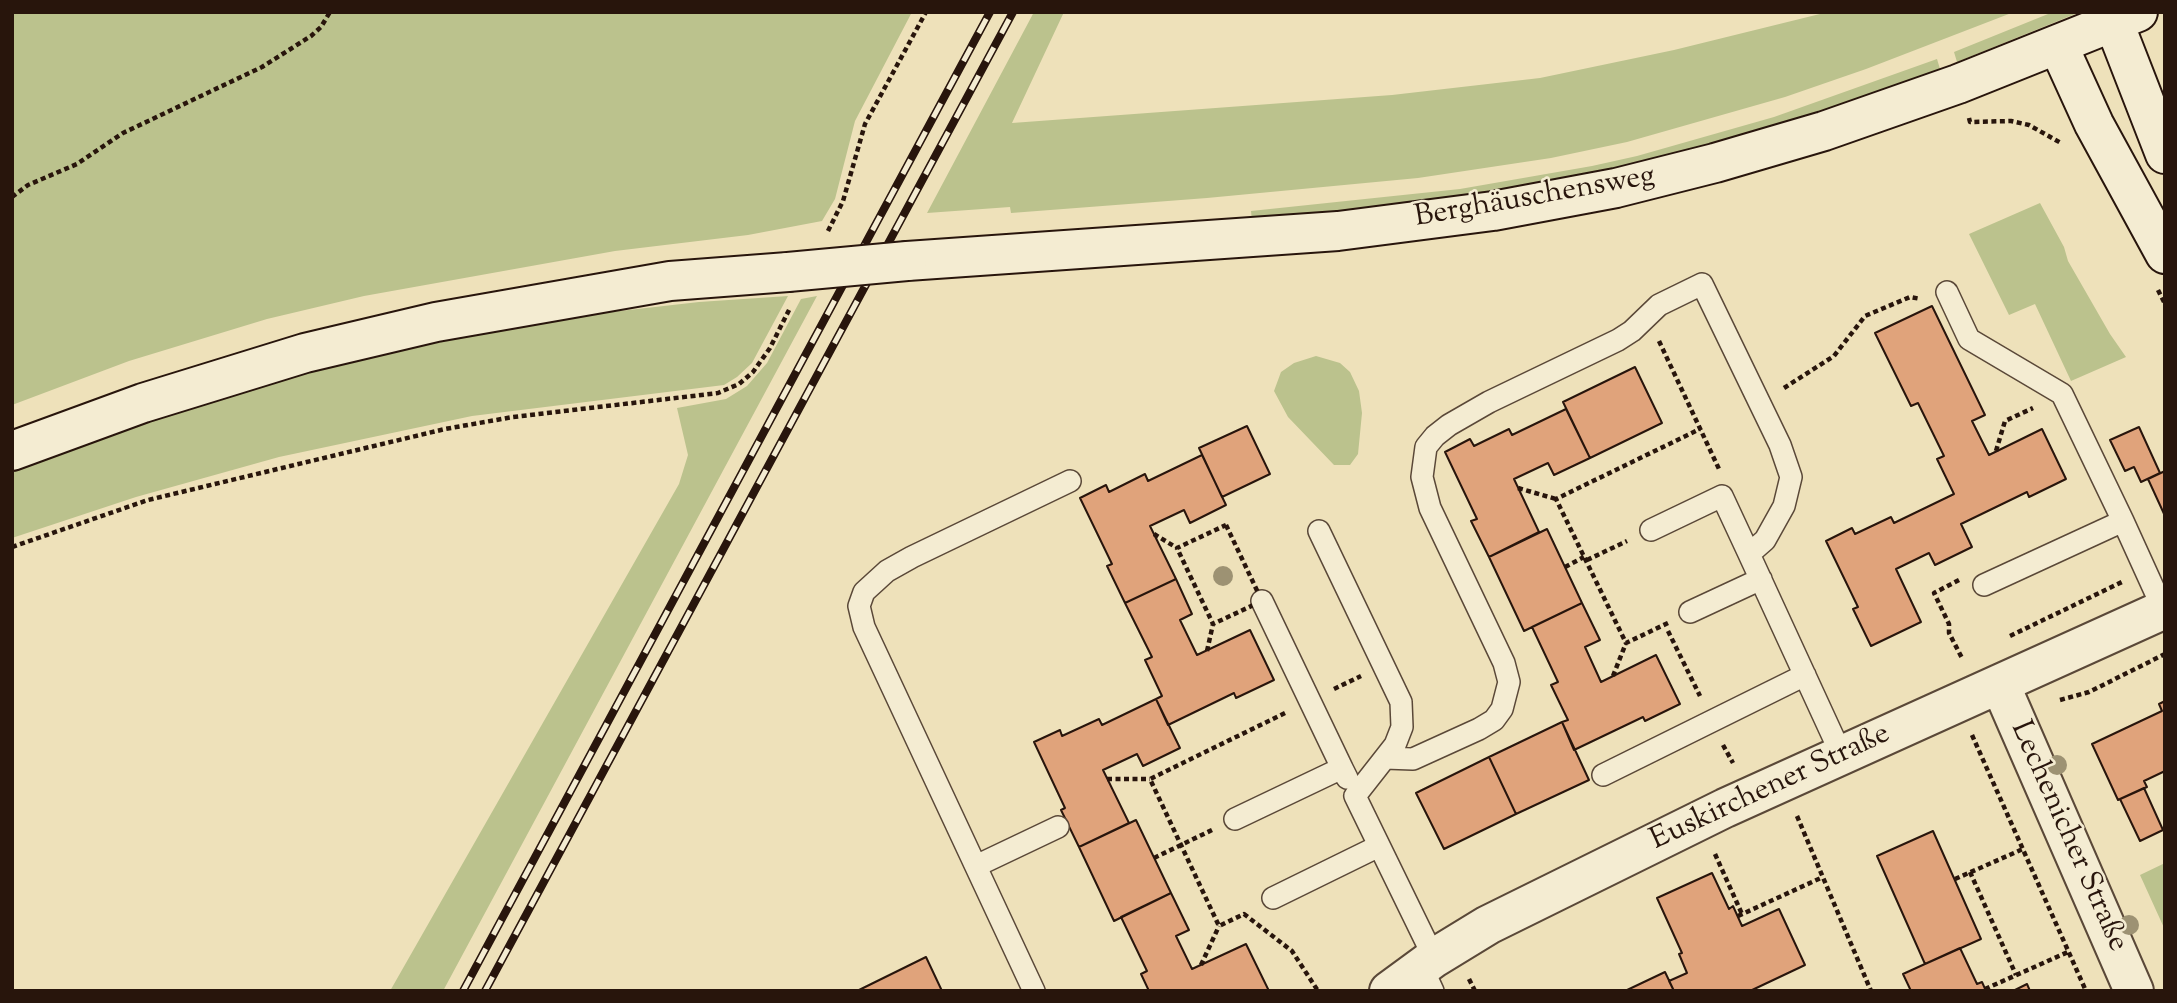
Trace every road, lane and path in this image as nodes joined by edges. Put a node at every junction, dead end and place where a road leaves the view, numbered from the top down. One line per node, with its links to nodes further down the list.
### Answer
1 (330, 12): 8 (path)
2 (926, 12): 9 (path)
3 (2126, 18): 4 (main road, Berghäuschensweg); 7 (main road)
4 (2058, 45): 5 (main road, Berghäuschensweg); 10 (main road)
5 (1958, 84): 6 (path); 11 (main road, Berghäuschensweg, bridge)
6 (2064, 146)
7 (2165, 154)
8 (12, 197)
9 (825, 238)
10 (2161, 272): 13 (path)
11 (791, 285): 18 (main road, Berghäuschensweg); 28 (path)
12 (1947, 292): 15 (lane); 16 (path)
13 (2165, 304)
14 (1647, 315): 16 (lane); 17 (path); 50 (lane)
15 (2062, 394): 19 (path); 24 (lane)
16 (1758, 401): 30 (lane)
17 (1700, 429): 22 (path); 23 (path)
18 (12, 451)
19 (1996, 451)
20 (1070, 481): 63 (lane)
21 (1518, 488): 23 (path)
22 (1722, 496): 25 (lane); 30 (lane)
23 (1556, 499): 31 (path)
24 (2123, 521): 33 (lane); 35 (lane)
25 (1651, 530): 31 (path)
26 (1319, 531): 50 (lane)
27 (1154, 534): 29 (path)
28 (12, 547)
29 (1177, 548): 36 (path); 39 (path)
30 (1749, 554): 34 (lane)
31 (1585, 558): 32 (path); 41 (path)
32 (1564, 567)
33 (2146, 571): 37 (lane); 40 (path)
34 (1761, 579): 38 (lane); 45 (lane)
35 (1984, 585)
36 (1262, 601): 39 (path); 51 (lane)
37 (2164, 609): 47 (main road, Euskirchener Straße)
38 (1690, 612): 41 (path)
39 (1213, 624): 42 (path)
40 (2007, 637)
41 (1626, 643): 46 (path)
42 (1207, 651)
43 (1973, 653): 44 (path)
44 (1950, 664)
45 (1805, 675): 49 (lane); 52 (lane)
46 (1613, 676)
47 (2000, 684): 49 (main road, Euskirchener Straße); 78 (main road, Lechenicher Straße)
48 (1972, 734): 61 (path)
49 (1842, 756): 55 (main road, Euskirchener Straße)
50 (1385, 758): 56 (lane)
51 (1342, 768): 56 (lane); 57 (lane)
52 (1603, 775)
53 (1107, 779): 54 (path)
54 (1150, 779)
55 (1783, 783): 65 (path); 71 (main road, Euskirchener Straße)
56 (1355, 796): 60 (lane)
57 (1235, 819): 62 (path)
58 (1058, 827): 63 (lane)
59 (1710, 844): 65 (path)
60 (1379, 846): 67 (lane); 71 (lane)
61 (2023, 849): 64 (path); 69 (path)
62 (1154, 858)
63 (976, 866): 74 (lane)
64 (1970, 872): 66 (path); 72 (path)
65 (1823, 877): 76 (path)
66 (1955, 879)
67 (1273, 898)
68 (1219, 926): 70 (path)
69 (2068, 952): 72 (path); 77 (path)
70 (1201, 965)
71 (1429, 972): 75 (main road, Euskirchener Straße)
72 (2016, 975): 73 (path)
73 (1985, 989)
74 (1034, 991)
75 (1388, 991)
76 (1871, 991)
77 (2085, 991)
78 (2134, 991)

